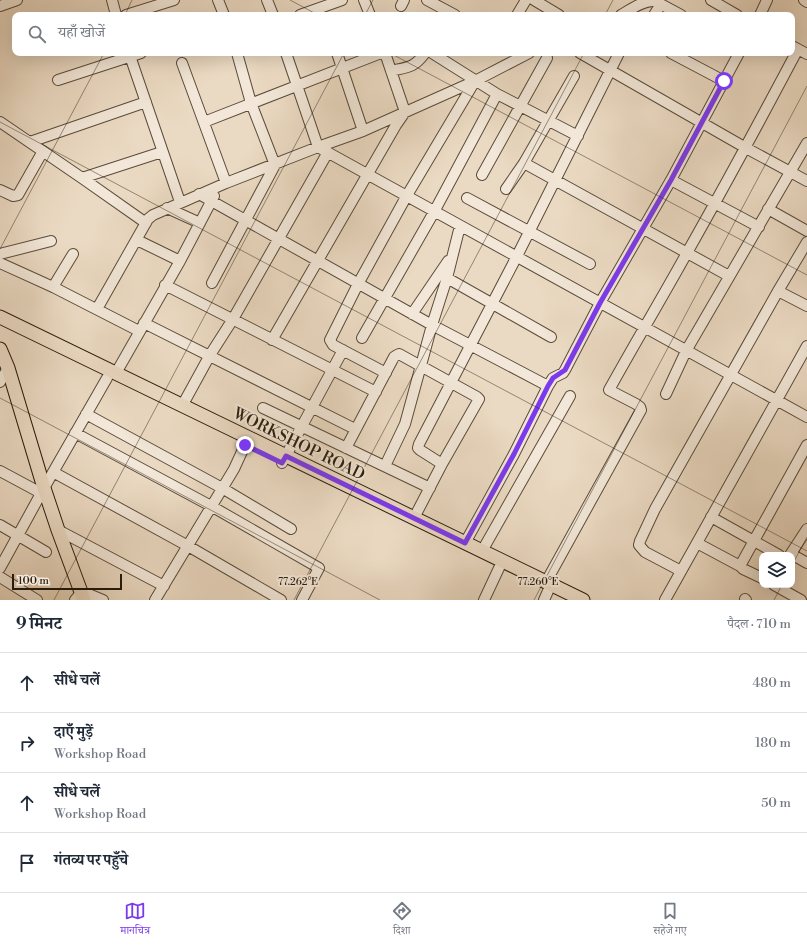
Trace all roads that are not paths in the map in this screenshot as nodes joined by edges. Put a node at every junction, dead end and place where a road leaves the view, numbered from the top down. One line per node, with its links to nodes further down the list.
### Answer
1 (17, 0): 18 (street)
2 (112, 0): 20 (street)
3 (174, 0): 21 (street)
4 (218, 0): 22 (street)
5 (267, 0): 23 (street)
6 (342, 0): 19 (street)
7 (364, 0): 25 (street)
8 (427, 0): 26 (street)
9 (526, 0): 27 (street)
10 (534, 0): 16 (street)
11 (711, 0): 32 (street)
12 (767, 0): 33 (street)
13 (804, 0): 14 (street)
14 (807, 2)
15 (634, 3): 17 (street); 29 (street)
16 (550, 4): 28 (street)
17 (661, 4): 30 (street); 31 (street)
18 (0, 6)
19 (322, 7): 24 (street)
20 (115, 12)
21 (136, 12)
22 (223, 12)
23 (272, 12)
24 (308, 12)
25 (369, 12)
26 (449, 12)
27 (519, 12)
28 (557, 12)
29 (625, 12)
30 (656, 12)
31 (675, 12)
32 (732, 12)
33 (761, 12)
34 (795, 47): 35 (street)
35 (807, 54)
36 (126, 56): 57 (street)
37 (129, 56): 62 (street)
38 (238, 56): 63 (street)
39 (287, 56): 60 (street)
40 (338, 56): 53 (street)
41 (374, 56): 53 (street)
42 (386, 56): 55 (street)
43 (423, 56): 55 (street)
44 (437, 56): 58 (street)
45 (519, 56): 58 (street)
46 (585, 56): 54 (street)
47 (617, 56): 54 (street)
48 (677, 56): 59 (street)
49 (737, 56): 59 (street)
50 (791, 56): 75 (street)
51 (547, 58): 64 (street)
52 (182, 63): 68 (street)
53 (342, 69): 60 (street); 70 (street)
54 (609, 70): 69 (street); 71 (street)
55 (391, 71): 65 (street)
56 (574, 76): 66 (street)
57 (58, 80)
58 (475, 81): 61 (street); 65 (street); 92 (street)
59 (724, 81): 69 (street)
60 (297, 86): 63 (street); 74 (street)
61 (497, 94): 64 (street); 99 (street)
62 (146, 102): 72 (street); 77 (street)
63 (251, 103): 68 (street); 80 (street)
64 (519, 106): 66 (street); 83 (street)
65 (405, 112): 70 (street); 82 (street)
66 (549, 120): 71 (street); 79 (street)
67 (0, 122): 72 (street)
68 (204, 122): 88 (street)
69 (702, 122): 75 (street); 86 (street)
70 (363, 131): 74 (street)
71 (578, 136): 85 (street)
72 (30, 142): 76 (street)
73 (807, 143): 81 (street)
74 (318, 147): 78 (street); 80 (street)
75 (746, 148): 81 (street); 96 (street)
76 (43, 150): 84 (street); 90 (street)
77 (162, 152): 84 (street); 95 (street)
78 (328, 152): 82 (street); 108 (street)
79 (524, 163): 85 (street); 89 (street)
80 (275, 165): 88 (street); 100 (street)
81 (791, 172): 87 (street); 98 (street)
82 (367, 175): 92 (street); 118 (street)
83 (482, 175)
84 (82, 178): 101 (street)
85 (555, 180): 105 (street); 106 (street)
86 (671, 180): 96 (street); 105 (street)
87 (807, 181)
88 (223, 184): 91 (street); 94 (street)
89 (506, 189)
90 (0, 190)
91 (199, 194): 94 (street); 95 (street)
92 (406, 197): 99 (street); 124 (street)
93 (467, 198): 106 (street)
94 (212, 200): 100 (street); 102 (street)
95 (180, 202): 97 (street)
96 (714, 204): 104 (street); 112 (street)
97 (167, 208): 101 (street); 102 (street)
98 (768, 209): 104 (street); 107 (street)
99 (434, 212): 103 (street); 128 (street)
100 (246, 220): 108 (street); 123 (street)
101 (146, 223): 109 (street)
102 (200, 223): 117 (street)
103 (460, 226): 115 (street); 116 (street)
104 (759, 227): 121 (street)
105 (643, 229): 112 (street); 130 (street)
106 (530, 231): 116 (street); 120 (street)
107 (807, 231)
108 (278, 238): 118 (street); 135 (street)
109 (136, 240): 117 (street); 132 (street)
110 (51, 241): 113 (street)
111 (807, 242): 127 (street)
112 (688, 252): 121 (street); 139 (street)
113 (0, 254)
114 (73, 254): 126 (street)
115 (452, 257): 122 (street); 133 (street)
116 (516, 258): 129 (street); 130 (street)
117 (180, 261): 125 (street)
118 (317, 261): 124 (street); 142 (street)
119 (0, 263): 126 (street)
120 (590, 264)
121 (729, 276): 147 (street)
122 (447, 278): 129 (street); 136 (street)
123 (212, 283)
124 (358, 284): 128 (street); 146 (street)
125 (165, 285): 135 (street); 138 (street)
126 (53, 287): 132 (street)
127 (778, 291): 131 (street); 154 (street)
128 (384, 298): 133 (street); 141 (street)
129 (492, 303): 140 (street); 143 (street)
130 (600, 303): 139 (street); 157 (street)
131 (807, 306)
132 (97, 309): 138 (street)
133 (412, 314): 136 (street)
134 (0, 317): 153 (main road, WORKSHOP ROAD)
135 (233, 319): 142 (street); 148 (street)
136 (432, 325): 143 (street); 149 (street)
137 (0, 326): 153 (main road, WORKSHOP ROAD)
138 (142, 327): 148 (street); 153 (street)
139 (644, 327): 147 (street); 207 (street)
140 (551, 337)
141 (362, 338)
142 (272, 340): 151 (street)
143 (470, 344): 156 (street); 157 (street)
144 (807, 346): 161 (street)
145 (0, 349): 150 (main road)
146 (343, 350): 151 (street); 152 (street)
147 (686, 351): 154 (street); 159 (street)
148 (210, 355): 162 (street); 164 (street)
149 (420, 366): 152 (street); 156 (street); 175 (street)
150 (8, 368): 155 (street); 180 (main road)
151 (332, 370): 158 (street); 164 (street)
152 (386, 372): 158 (street)
153 (111, 376): 162 (main road, WORKSHOP ROAD); 165 (street); 170 (main road, WORKSHOP ROAD)
154 (730, 376): 161 (street); 202 (street)
155 (0, 382)
156 (451, 383): 174 (street); 174 (street)
157 (548, 386): 190 (street)
158 (376, 392): 168 (street)
159 (666, 394)
160 (570, 396): 193 (street)
161 (776, 401): 166 (street); 182 (street)
162 (182, 406): 173 (main road, WORKSHOP ROAD)
163 (263, 408): 167 (street)
164 (312, 408): 167 (street); 168 (street)
165 (86, 414): 169 (street); 178 (street)
166 (807, 417)
167 (302, 427): 172 (street); 173 (street)
168 (355, 430): 172 (street)
169 (76, 433): 177 (street); 181 (street)
170 (245, 445): 173 (main road, WORKSHOP ROAD); 178 (street)
171 (807, 445): 189 (street)
172 (346, 448): 175 (street)
173 (284, 460): 183 (main road, WORKSHOP ROAD); 201 (main road, WORKSHOP ROAD)
174 (442, 464): 179 (street)
175 (385, 466): 179 (street)
176 (0, 471): 180 (street)
177 (52, 472): 180 (street); 192 (street)
178 (222, 488): 181 (street); 185 (street)
179 (430, 488): 183 (street)
180 (42, 490): 187 (main road); 188 (street)
181 (211, 506): 192 (street); 214 (street)
182 (711, 517): 189 (street); 191 (street)
183 (414, 518): 190 (main road, WORKSHOP ROAD)
184 (0, 525): 188 (street)
185 (291, 529)
186 (807, 529): 196 (street)
187 (58, 530): 205 (street); 208 (main road)
188 (17, 535): 194 (street); 200 (street)
189 (754, 541): 195 (street); 199 (street)
190 (465, 543): 193 (main road, WORKSHOP ROAD)
191 (697, 543): 199 (street); 202 (street)
192 (188, 546): 205 (street); 209 (street)
193 (482, 551): 207 (main road, WORKSHOP ROAD)
194 (46, 552)
195 (774, 552)
196 (791, 552)
197 (795, 557): 198 (street)
198 (807, 563)
199 (740, 566): 204 (street)
200 (0, 568)
201 (499, 568): 207 (main road, WORKSHOP ROAD); 210 (street)
202 (681, 571): 217 (street)
203 (0, 577): 211 (street)
204 (759, 577)
205 (164, 586): 213 (street)
206 (779, 588): 218 (street)
207 (546, 591): 215 (main road, WORKSHOP ROAD); 216 (main road, WORKSHOP ROAD)
208 (80, 598): 212 (street)
209 (278, 599)
210 (488, 599)
211 (37, 600)
212 (103, 600)
213 (155, 600)
214 (302, 600)
215 (566, 600)
216 (583, 600)
217 (665, 600)
218 (801, 600)

